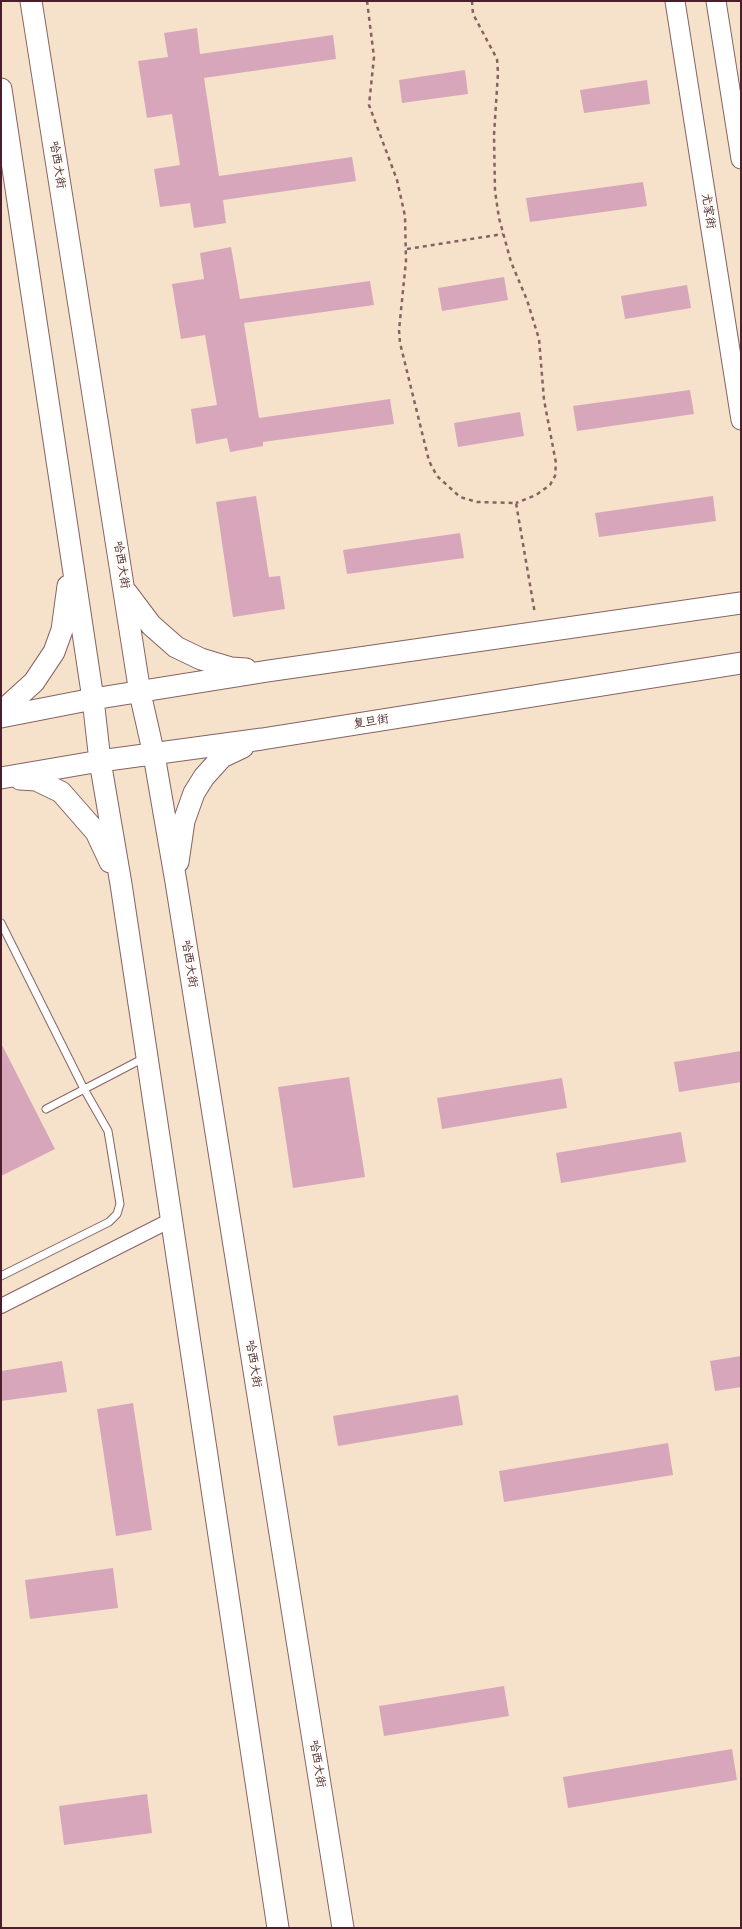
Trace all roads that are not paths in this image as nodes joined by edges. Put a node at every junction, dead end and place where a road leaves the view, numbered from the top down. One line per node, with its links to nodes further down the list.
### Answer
1 (31, 1): 8 (main road, 哈西大街)
2 (675, 1): 6 (main road, 尤家街)
3 (716, 1): 5 (main road)
4 (1, 89): 7 (main road)
5 (741, 159)
6 (741, 420)
7 (71, 556): 13 (main road); 14 (main road)
8 (125, 590): 11 (main road); 12 (main road, 哈西大街)
9 (741, 603): 11 (main road)
10 (741, 663): 16 (main road, 复旦街)
11 (268, 671): 12 (main road)
12 (140, 693): 13 (main road); 17 (main road, 哈西大街)
13 (93, 699): 15 (main road); 18 (main road)
14 (1, 712)
15 (1, 717)
16 (262, 739): 17 (main road, 复旦街); 20 (main road)
17 (154, 755): 18 (main road, 复旦街); 20 (main road, 哈西大街)
18 (100, 761): 19 (main road, 复旦街); 21 (main road)
19 (3, 777): 21 (main road)
20 (176, 882): 30 (main road, 哈西大街)
21 (121, 884): 23 (main road)
22 (1, 923): 24 (lane)
23 (147, 1057): 24 (lane); 26 (main road)
24 (84, 1089): 25 (lane); 27 (lane)
25 (46, 1109)
26 (171, 1220): 28 (street); 29 (main road)
27 (1, 1276)
28 (1, 1306)
29 (278, 1928)
30 (343, 1928)

